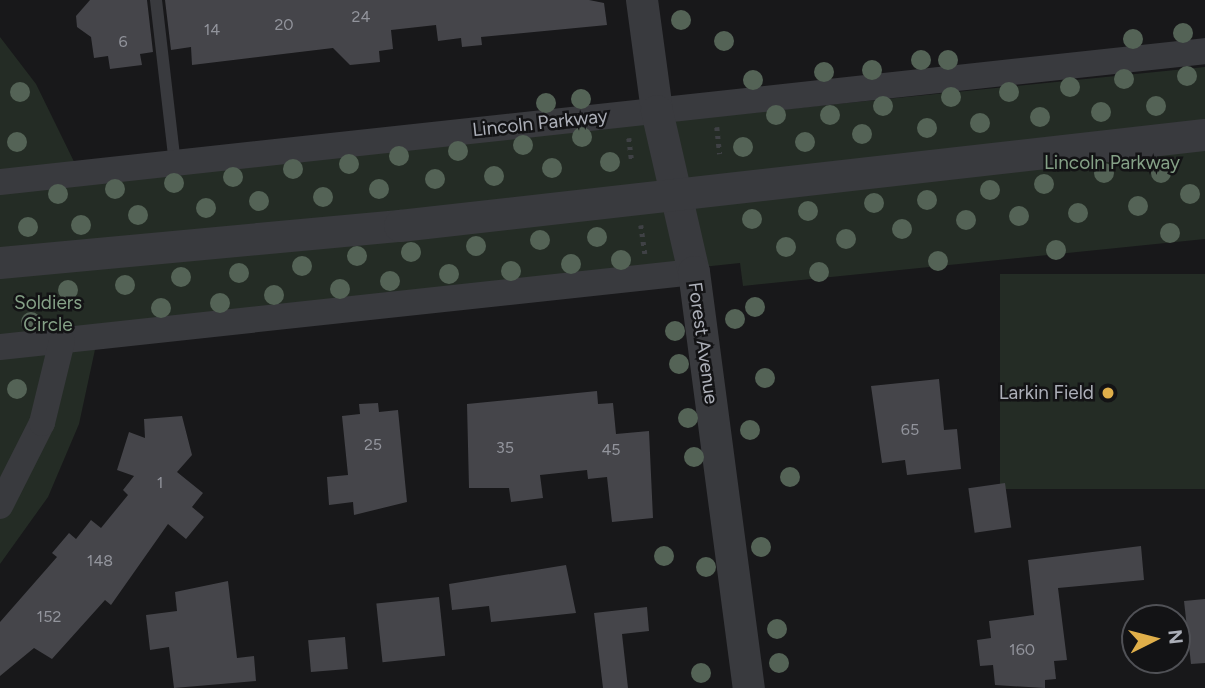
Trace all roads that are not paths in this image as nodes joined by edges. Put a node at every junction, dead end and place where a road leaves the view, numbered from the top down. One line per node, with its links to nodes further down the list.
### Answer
1 (156, 0): 6 (lane)
2 (642, 0): 4 (street, Forest Avenue)
3 (1205, 51): 4 (street, Lincoln Parkway)
4 (657, 111): 6 (street, Lincoln Parkway); 8 (street, Forest Avenue)
5 (1205, 135): 8 (street)
6 (175, 163): 7 (street, Lincoln Parkway)
7 (0, 182)
8 (676, 193): 9 (street); 10 (street, Forest Avenue)
9 (0, 263)
10 (694, 272): 11 (street); 14 (street, Forest Avenue)
11 (62, 341): 12 (street); 13 (street)
12 (0, 347)
13 (0, 506)
14 (749, 688)

